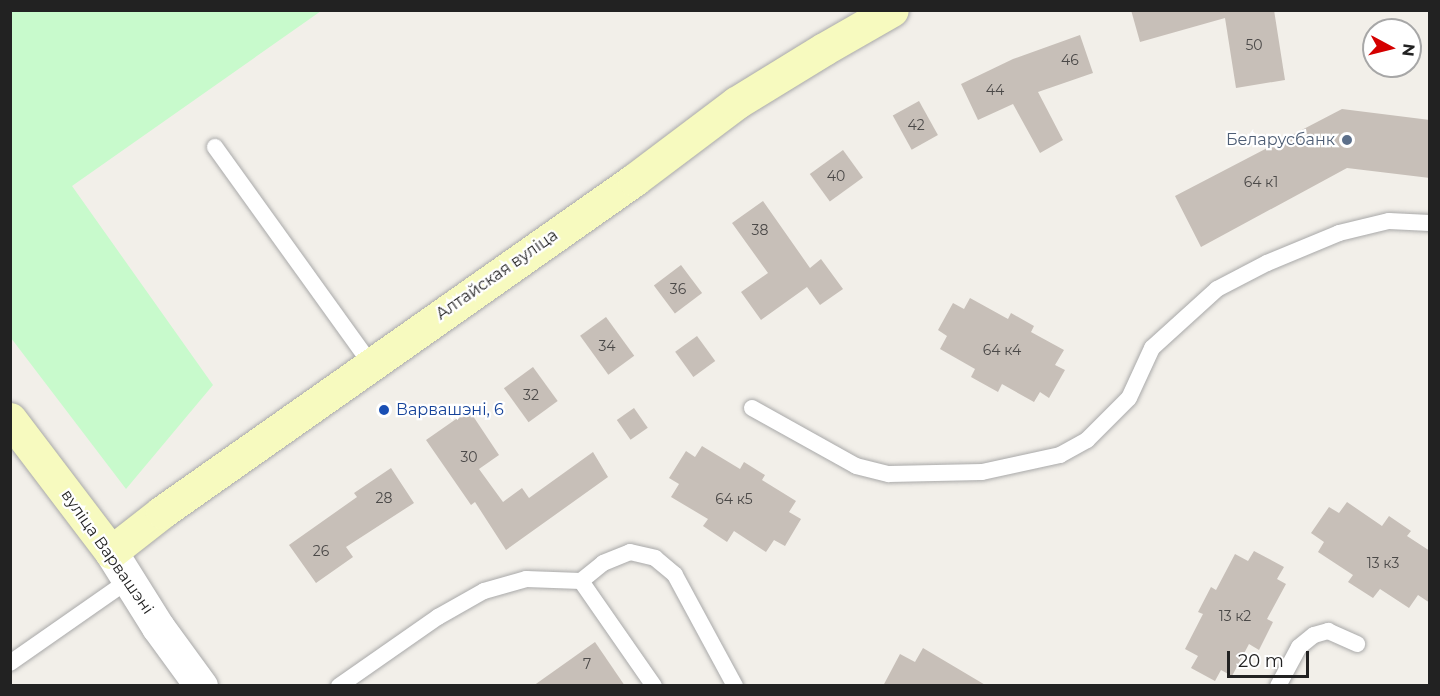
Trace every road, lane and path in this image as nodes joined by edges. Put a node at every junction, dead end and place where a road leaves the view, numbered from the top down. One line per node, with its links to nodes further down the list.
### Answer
1 (892, 10): 4 (main road, Алтайская вуліца)
2 (215, 147): 4 (lane)
3 (1430, 223): 5 (lane)
4 (371, 364): 7 (main road, Алтайская вуліца)
5 (752, 408)
6 (10, 419): 7 (main road, вуліца Варвашэні)
7 (111, 552): 8 (street, вуліца Варвашэні)
8 (129, 579): 11 (lane); 12 (street, вуліца Варвашэні)
9 (581, 581): 13 (lane); 14 (lane); 15 (lane)
10 (1357, 644): 16 (lane)
11 (10, 663)
12 (201, 686)
13 (339, 686)
14 (654, 686)
15 (735, 686)
16 (1278, 686)

